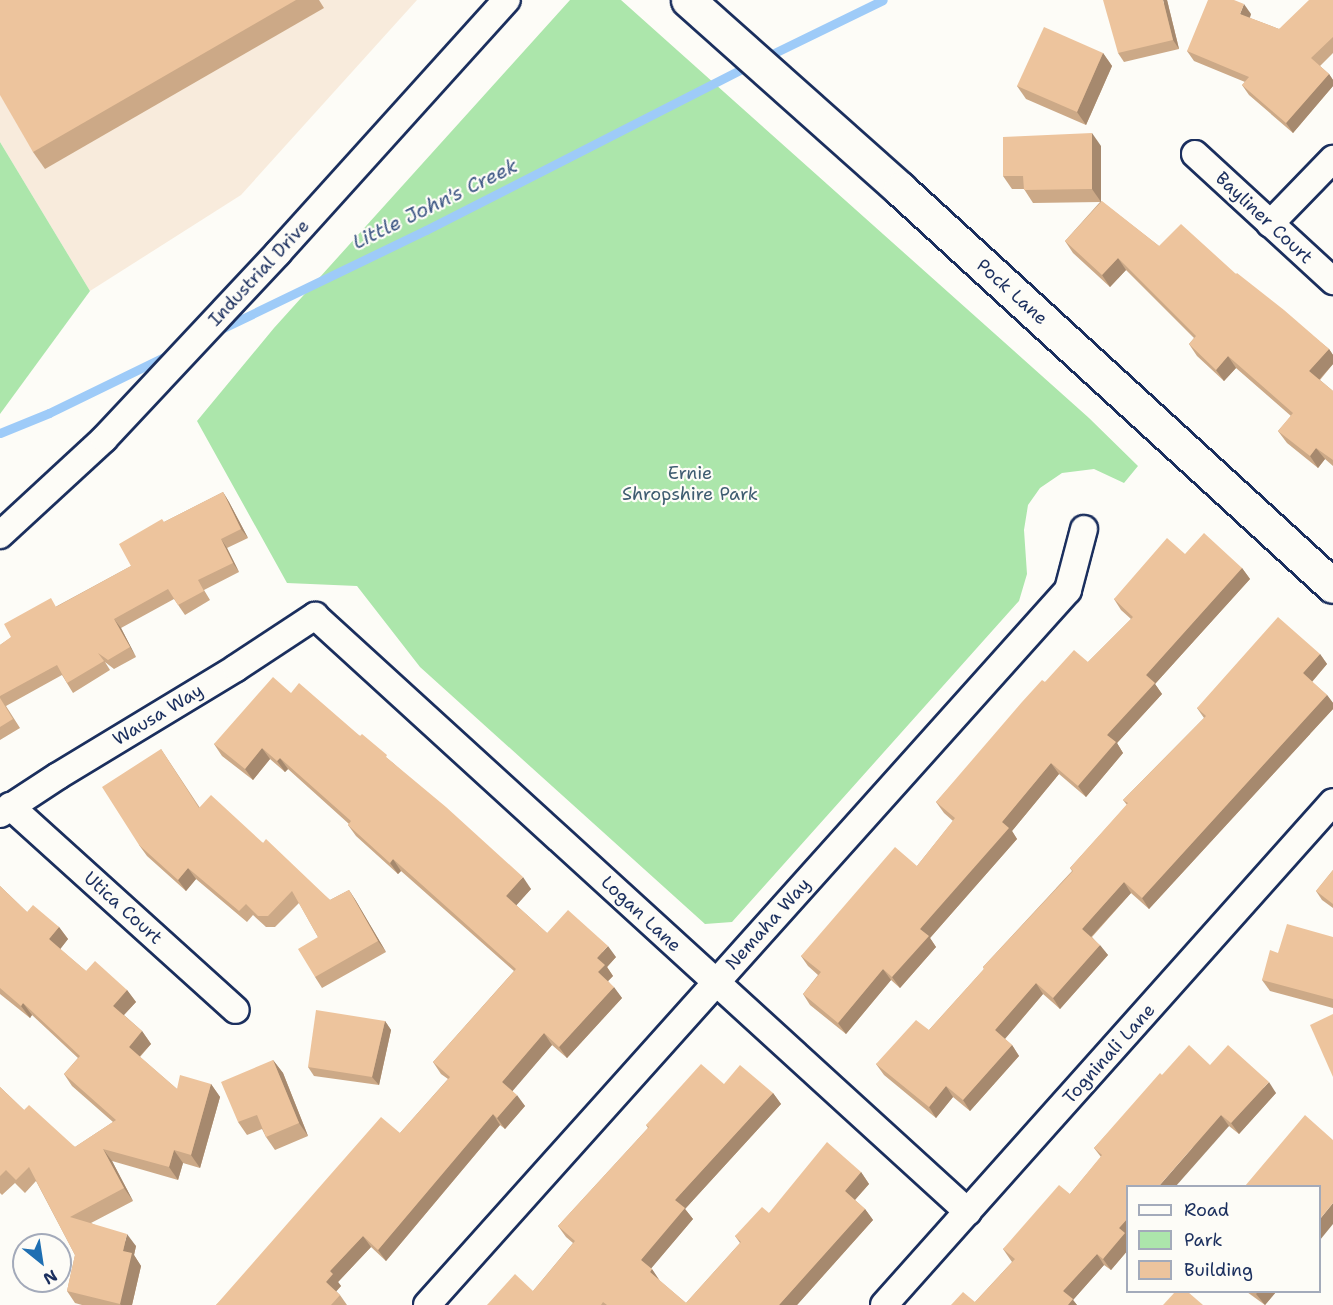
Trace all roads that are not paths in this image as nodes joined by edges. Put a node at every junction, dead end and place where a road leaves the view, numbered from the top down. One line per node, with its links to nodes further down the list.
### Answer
1 (507, 0): 8 (street, Industrial Drive)
2 (688, 0): 9 (street, Pock Lane)
3 (1195, 154): 5 (street, Bayliner Court)
4 (1333, 159): 5 (street)
5 (1270, 225): 6 (street, Bayliner Court)
6 (1333, 281)
7 (1084, 529): 13 (street, Nemaha Way)
8 (0, 535)
9 (1333, 586)
10 (315, 616): 12 (street, Wausa Way); 13 (street, Logan Lane)
11 (1333, 802): 15 (street, Togninali Lane)
12 (5, 810): 14 (street, Utica Court)
13 (715, 982): 15 (street, Logan Lane); 16 (street, Nemaha Way)
14 (236, 1010)
15 (968, 1212): 17 (street, Togninali Lane)
16 (427, 1305)
17 (885, 1305)

